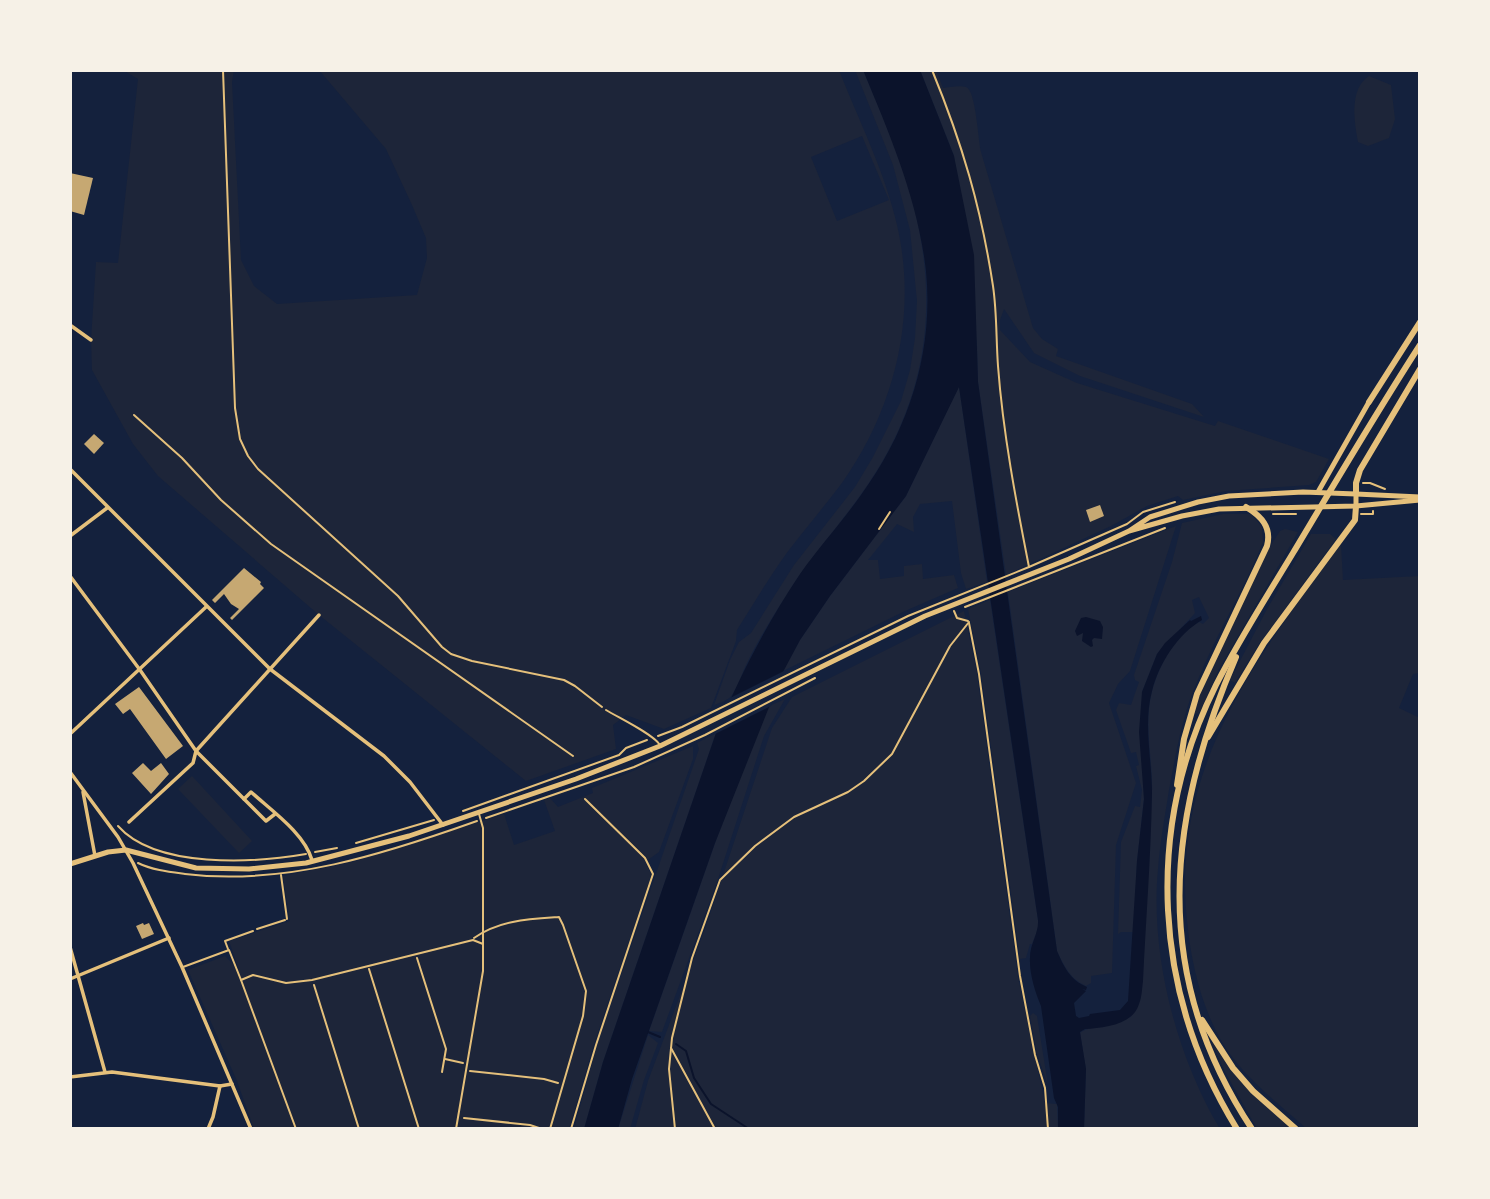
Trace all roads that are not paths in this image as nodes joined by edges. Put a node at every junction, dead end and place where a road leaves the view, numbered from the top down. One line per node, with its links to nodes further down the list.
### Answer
1 (1420, 321): 6 (highway)
2 (70, 325): 3 (street)
3 (91, 340)
4 (1420, 345): 19 (highway)
5 (1420, 369): 9 (highway)
6 (1369, 402): 8 (main road)
7 (70, 469): 13 (street)
8 (1318, 492): 9 (main road); 14 (main road)
9 (1356, 494): 10 (main road); 11 (main road)
10 (1420, 499): 11 (main road)
11 (1356, 506): 12 (main road); 26 (highway)
12 (1246, 507): 14 (main road); 30 (highway)
13 (107, 509): 15 (street); 17 (street)
14 (1129, 531): 24 (main road)
15 (70, 536)
16 (70, 576): 21 (street)
17 (207, 607): 20 (street); 21 (street)
18 (319, 615): 20 (street)
19 (1248, 631): 26 (highway); 30 (highway)
20 (270, 669): 25 (street); 34 (street)
21 (140, 670): 23 (street); 25 (street)
22 (606, 710): 24 (lane)
23 (70, 734)
24 (660, 746): 31 (main road)
25 (196, 751): 29 (street); 33 (street)
26 (1200, 751): 50 (highway)
27 (70, 772): 28 (street)
28 (83, 790): 35 (street); 36 (street)
29 (244, 799): 32 (street); 32 (street)
30 (1175, 809): 55 (highway)
31 (479, 813): 34 (main road); 40 (lane)
32 (275, 814): 37 (street)
33 (129, 822)
34 (443, 825): 37 (main road)
35 (126, 850): 36 (main road); 37 (main road); 41 (street)
36 (95, 856): 38 (main road)
37 (312, 862)
38 (70, 864)
39 (253, 931): 45 (lane)
40 (483, 932): 42 (lane); 43 (lane); 60 (lane)
41 (169, 938): 46 (street); 47 (street)
42 (473, 940): 43 (lane); 49 (lane)
43 (483, 944): 59 (lane)
44 (70, 947): 47 (street)
45 (229, 950): 46 (lane); 49 (lane)
46 (182, 967): 53 (street)
47 (79, 975): 48 (street); 51 (street)
48 (70, 979)
49 (242, 980): 58 (lane)
50 (1196, 1009): 63 (highway); 64 (highway)
51 (105, 1072): 52 (street); 54 (street)
52 (70, 1077)
53 (232, 1084): 54 (street); 57 (street)
54 (220, 1086): 56 (street)
55 (1222, 1105): 61 (highway); 62 (highway)
56 (208, 1129)
57 (251, 1129)
58 (296, 1129)
59 (456, 1129)
60 (550, 1129)
61 (1232, 1129)
62 (1237, 1129)
63 (1252, 1129)
64 (1296, 1129)

